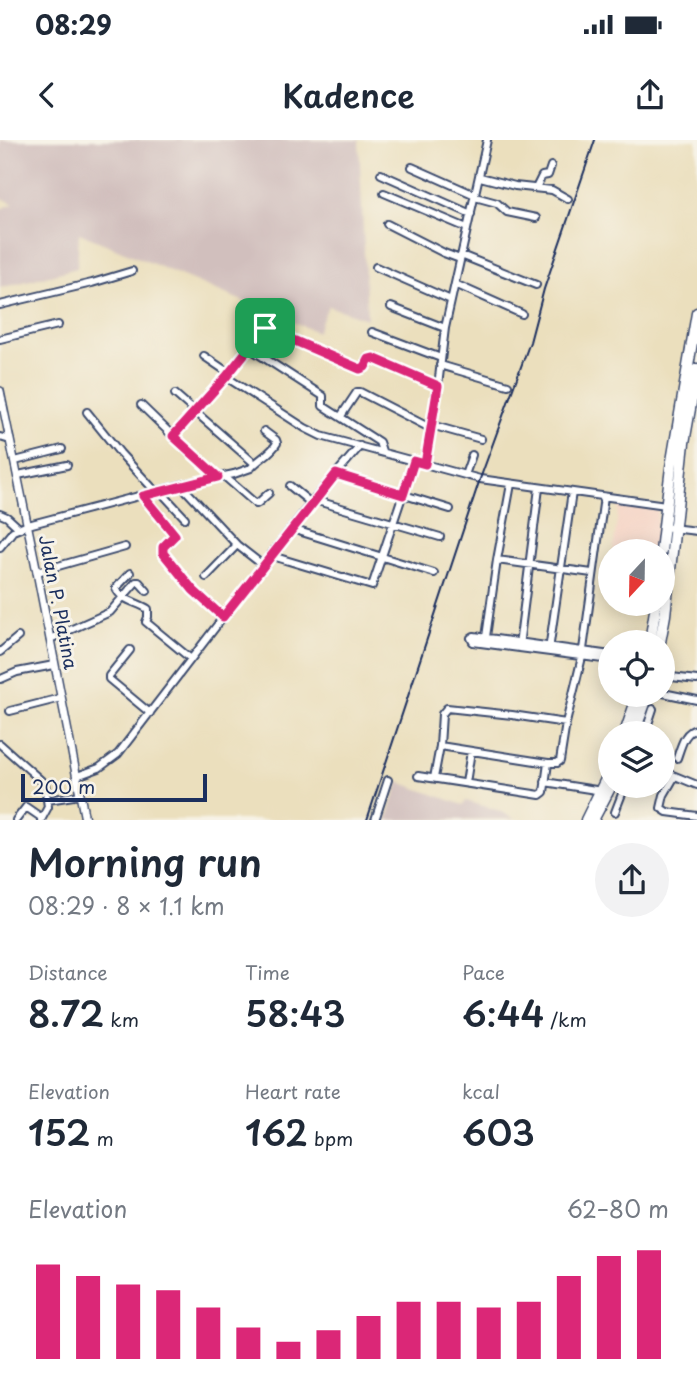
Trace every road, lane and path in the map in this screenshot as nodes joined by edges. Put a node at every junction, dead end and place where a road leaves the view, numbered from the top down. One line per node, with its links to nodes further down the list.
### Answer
1 (487, 140): 5 (street)
2 (551, 166): 6 (street)
3 (412, 167): 8 (street)
4 (381, 174): 10 (street)
5 (480, 177): 6 (street); 8 (street)
6 (536, 188): 9 (street)
7 (384, 193): 13 (street)
8 (475, 196): 10 (street); 11 (street)
9 (568, 199)
10 (471, 214): 13 (street)
11 (536, 218)
12 (387, 224): 14 (street)
13 (467, 228): 14 (street)
14 (461, 257): 17 (street); 18 (street)
15 (376, 267): 19 (street)
16 (132, 271): 20 (street)
17 (455, 284): 19 (street); 23 (street)
18 (536, 285)
19 (451, 300): 25 (street)
20 (0, 305)
21 (391, 307): 25 (street)
22 (697, 313): 71 (highway)
23 (522, 314)
24 (58, 325): 27 (street)
25 (445, 328): 30 (street)
26 (372, 332): 30 (street)
27 (0, 339)
28 (249, 348): 32 (street); 34 (street); 40 (street)
29 (204, 356): 32 (street)
30 (441, 362): 33 (street); 34 (street)
31 (697, 369): 78 (highway)
32 (228, 375): 38 (street); 47 (street)
33 (508, 385)
34 (438, 386): 41 (street)
35 (0, 391): 46 (street, Jalan P. Platina)
36 (175, 394): 38 (street)
37 (141, 405): 43 (street)
38 (196, 411): 43 (street); 53 (street)
39 (87, 412): 64 (street)
40 (341, 416): 41 (street); 49 (street)
41 (431, 427): 45 (street); 54 (street)
42 (264, 431): 53 (street)
43 (173, 436): 59 (street)
44 (0, 437): 46 (street)
45 (481, 439)
46 (10, 440): 51 (street, Jalan P. Platina)
47 (360, 446): 49 (street); 56 (street)
48 (62, 449): 51 (street)
49 (382, 451): 52 (street)
50 (472, 455): 58 (street)
51 (15, 461): 57 (street, Jalan P. Platina)
52 (414, 461): 54 (street); 67 (street)
53 (254, 463): 59 (street)
54 (425, 464): 58 (street)
55 (67, 465): 57 (street)
56 (336, 474): 67 (street); 70 (street)
57 (18, 475): 76 (street, Jalan P. Platina)
58 (465, 475): 60 (street)
59 (221, 476): 61 (street); 66 (street)
60 (511, 484): 63 (street); 88 (street)
61 (181, 485): 64 (street); 83 (street)
62 (290, 486): 70 (street)
63 (539, 488): 65 (street); 89 (street)
64 (159, 492): 68 (street); 74 (street)
65 (572, 492): 69 (street); 91 (street)
66 (269, 493)
67 (403, 495): 72 (street); 75 (street)
68 (143, 496): 76 (street); 99 (street)
69 (604, 497): 71 (street); 95 (street)
70 (313, 502): 75 (street); 79 (street)
71 (666, 505): 78 (highway)
72 (450, 509)
73 (0, 514): 77 (street)
74 (185, 519)
75 (393, 524): 81 (street); 87 (street)
76 (28, 525): 77 (street); 92 (street, Jalan P. Platina)
77 (19, 528): 84 (street)
78 (668, 528): 80 (street); 82 (highway); 100 (highway)
79 (292, 529): 86 (street); 87 (street)
80 (697, 531)
81 (440, 537)
82 (665, 539)
83 (237, 545): 90 (street); 96 (street)
84 (0, 547)
85 (125, 547): 92 (street)
86 (272, 555): 87 (street); 90 (street)
87 (381, 556): 94 (street)
88 (497, 560): 89 (street); 102 (street)
89 (529, 564): 91 (street); 104 (street)
90 (264, 566): 99 (street)
91 (561, 569): 95 (street); 105 (street)
92 (37, 572): 103 (street, Jalan P. Platina)
93 (130, 573): 98 (street)
94 (434, 573)
95 (592, 573): 108 (street)
96 (206, 577)
97 (147, 591): 98 (street)
98 (124, 598): 103 (street); 111 (street)
99 (223, 617): 111 (street)
100 (662, 630)
101 (18, 636): 107 (street)
102 (486, 637): 104 (street); 104 (street)
103 (50, 639): 112 (street, Jalan P. Platina)
104 (519, 645): 105 (street)
105 (549, 649): 108 (street)
106 (130, 650): 121 (street)
107 (0, 652)
108 (582, 654): 109 (street); 110 (street); 123 (street)
109 (598, 655)
110 (598, 657)
111 (191, 659): 121 (street)
112 (54, 665): 114 (street); 117 (street, Jalan P. Platina)
113 (675, 677): 115 (street)
114 (1, 679)
115 (697, 680)
116 (675, 695): 118 (street)
117 (61, 698): 120 (street); 130 (street, Jalan P. Platina)
118 (697, 700)
119 (653, 709): 122 (street)
120 (10, 711)
121 (150, 713): 130 (street)
122 (649, 721)
123 (566, 723): 126 (street); 129 (street)
124 (697, 729): 128 (street)
125 (0, 744): 144 (street)
126 (440, 746): 127 (street); 133 (street)
127 (471, 751): 129 (street); 136 (street)
128 (677, 758)
129 (548, 763): 135 (street)
130 (77, 776): 139 (street, Jalan P. Platina)
131 (418, 776): 133 (street)
132 (675, 776): 137 (street)
133 (434, 778): 136 (street)
134 (388, 780): 150 (street)
135 (545, 782): 136 (street); 138 (street)
136 (466, 783)
137 (697, 785)
138 (598, 789)
139 (80, 795): 144 (street); 149 (street, Jalan P. Platina)
140 (601, 798): 151 (highway)
141 (603, 798): 152 (highway)
142 (620, 798): 145 (street)
143 (663, 798): 146 (street)
144 (48, 800): 147 (street)
145 (615, 811)
146 (697, 816)
147 (41, 819): 148 (street)
148 (16, 820)
149 (85, 820)
150 (375, 820)
151 (586, 820)
152 (593, 820)

